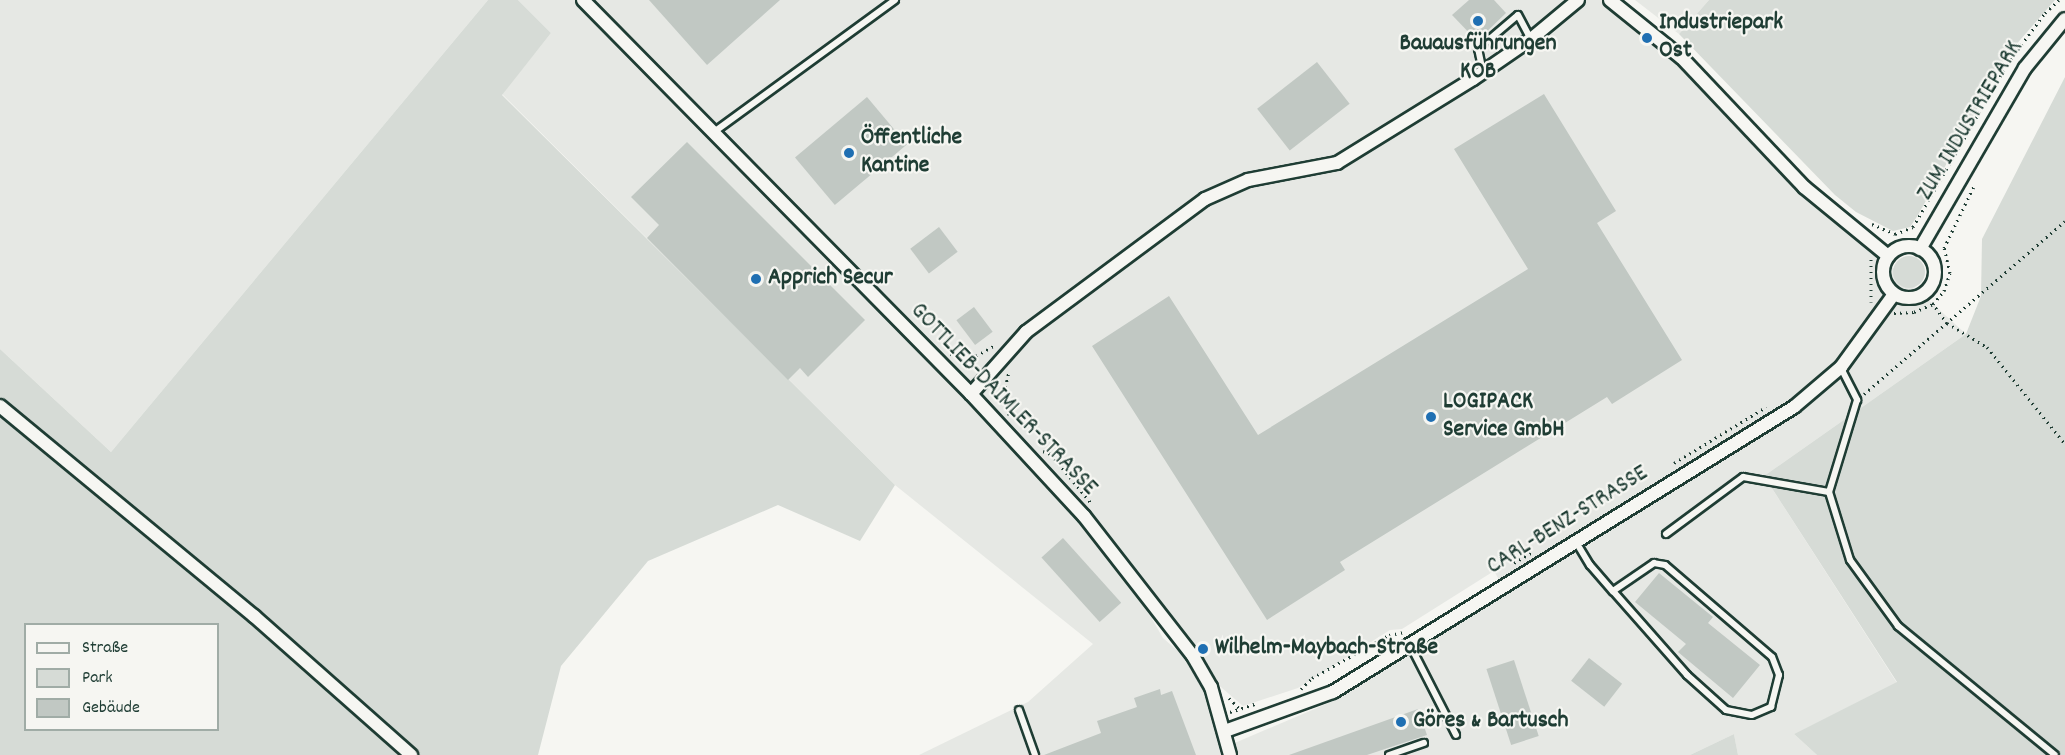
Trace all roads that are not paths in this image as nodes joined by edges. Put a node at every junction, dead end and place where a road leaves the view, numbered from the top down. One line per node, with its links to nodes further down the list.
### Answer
1 (583, 0): 8 (street, GOTTLIEB-DAIMLER-STRASSE)
2 (895, 0): 8 (lane)
3 (1578, 0): 6 (street)
4 (1610, 0): 10 (street)
5 (2065, 19): 9 (street, ZUM INDUSTRIEPARK)
6 (1532, 39): 7 (street); 7 (lane)
7 (1483, 72): 13 (street)
8 (714, 132): 13 (street, GOTTLIEB-DAIMLER-STRASSE)
9 (1920, 249): 10 (street); 11 (street)
10 (1888, 256): 11 (street)
11 (1894, 294): 12 (street, CARL-BENZ-STRASSE)
12 (1841, 367): 15 (lane); 17 (street, CARL-BENZ-STRASSE)
13 (971, 394): 21 (street, GOTTLIEB-DAIMLER-STRASSE)
14 (0, 406): 24 (street)
15 (1829, 492): 16 (lane); 28 (lane)
16 (1666, 534)
17 (1576, 542): 18 (lane); 19 (street, CARL-BENZ-STRASSE)
18 (1613, 591): 18 (lane)
19 (1410, 645): 21 (street, CARL-BENZ-STRASSE); 22 (lane)
20 (1019, 710): 25 (lane)
21 (1225, 731): 26 (street, GOTTLIEB-DAIMLER-STRASSE)
22 (1456, 735)
23 (1424, 743): 27 (lane)
24 (411, 755)
25 (1035, 755)
26 (1230, 755)
27 (1389, 755)
28 (2055, 755)

